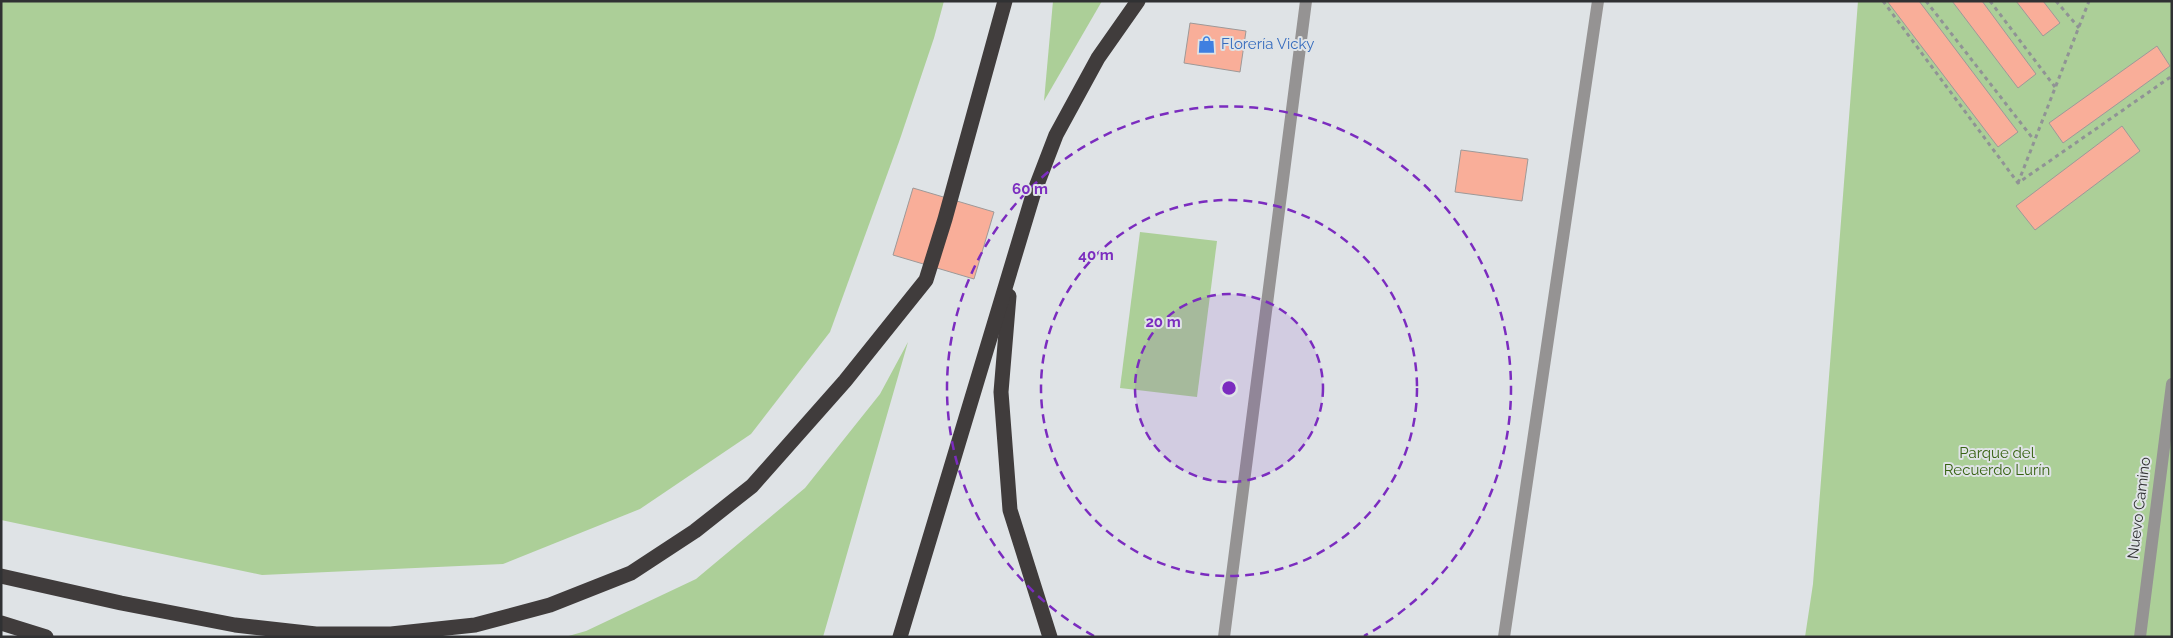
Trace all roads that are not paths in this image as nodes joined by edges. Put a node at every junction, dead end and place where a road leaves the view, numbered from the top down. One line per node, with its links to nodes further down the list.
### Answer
1 (1005, 1): 7 (highway)
2 (1138, 1): 5 (highway)
3 (1306, 1): 12 (street)
4 (1598, 1): 13 (street)
5 (1012, 264): 10 (highway); 11 (highway)
6 (2172, 384): 14 (street, Nuevo Camino)
7 (1, 576)
8 (1, 623): 9 (highway)
9 (46, 637)
10 (900, 637)
11 (1050, 637)
12 (1224, 637)
13 (1504, 637)
14 (2140, 637)

